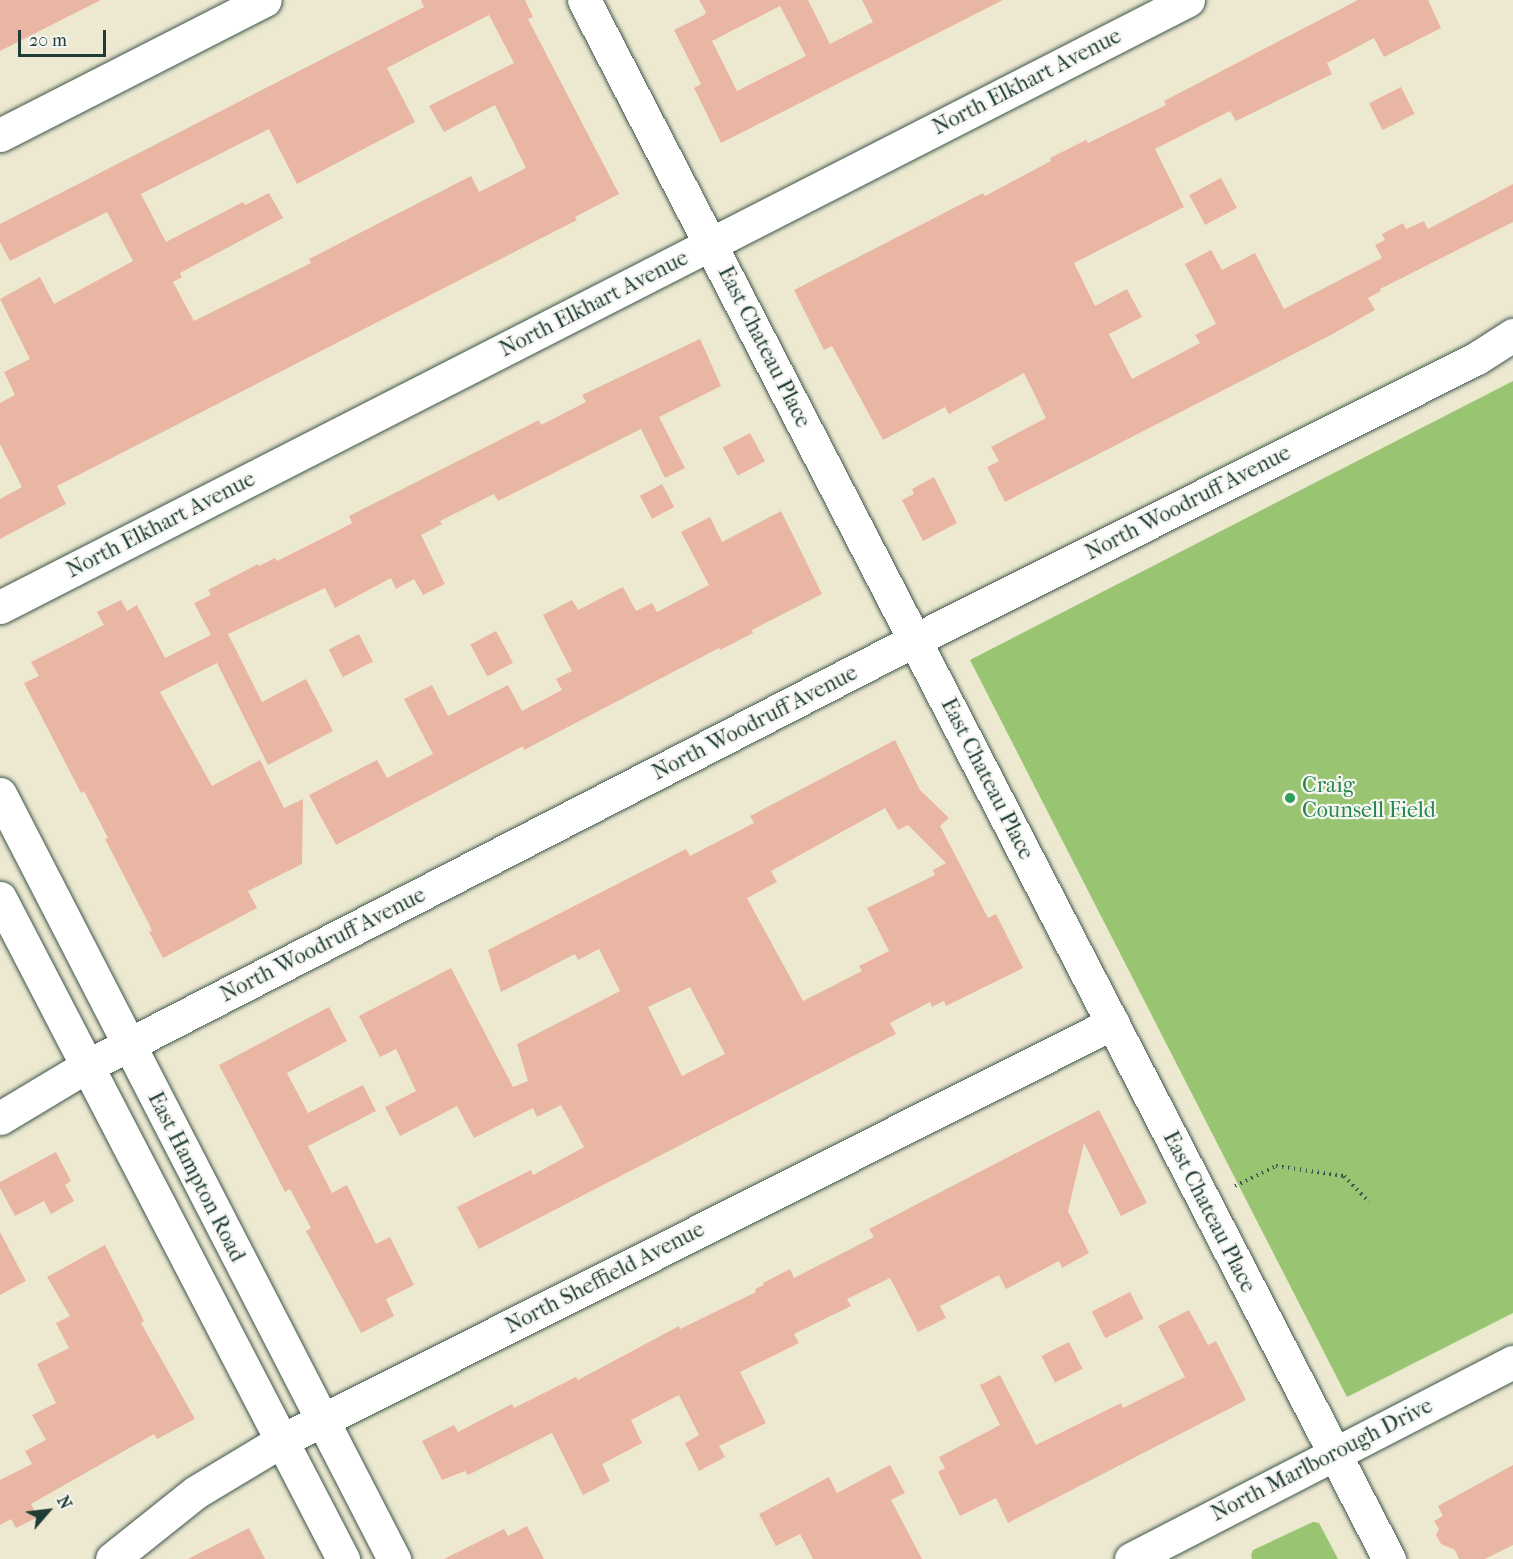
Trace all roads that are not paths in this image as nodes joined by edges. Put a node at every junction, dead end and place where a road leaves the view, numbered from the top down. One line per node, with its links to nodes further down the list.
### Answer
1 (265, 0): 4 (street)
2 (584, 0): 5 (street, East Chateau Place)
3 (1188, 0): 5 (street, North Elkhart Avenue)
4 (0, 135)
5 (710, 244): 7 (street, North Elkhart Avenue); 8 (street, East Chateau Place)
6 (1513, 335): 8 (street, North Woodruff Avenue)
7 (0, 607)
8 (915, 640): 11 (street, East Chateau Place); 12 (street, North Woodruff Avenue)
9 (0, 794): 12 (street, East Hampton Road)
10 (0, 898): 13 (street, East Hampton Road)
11 (1113, 1023): 16 (street, North Sheffield Avenue); 18 (street, East Chateau Place)
12 (128, 1046): 13 (street, North Woodruff Avenue); 16 (street, East Hampton Road)
13 (87, 1066): 14 (street, North Woodruff Avenue); 17 (street, East Hampton Road)
14 (0, 1118)
15 (1513, 1362): 18 (street, North Marlborough Drive)
16 (323, 1419): 17 (street, North Sheffield Avenue); 21 (street, East Hampton Road)
17 (281, 1441): 19 (street, North Sheffield Avenue); 20 (street, East Hampton Road)
18 (1332, 1453): 22 (street, North Marlborough Drive); 23 (street, East Chateau Place)
19 (112, 1559)
20 (343, 1559)
21 (394, 1559)
22 (1131, 1559)
23 (1389, 1559)

